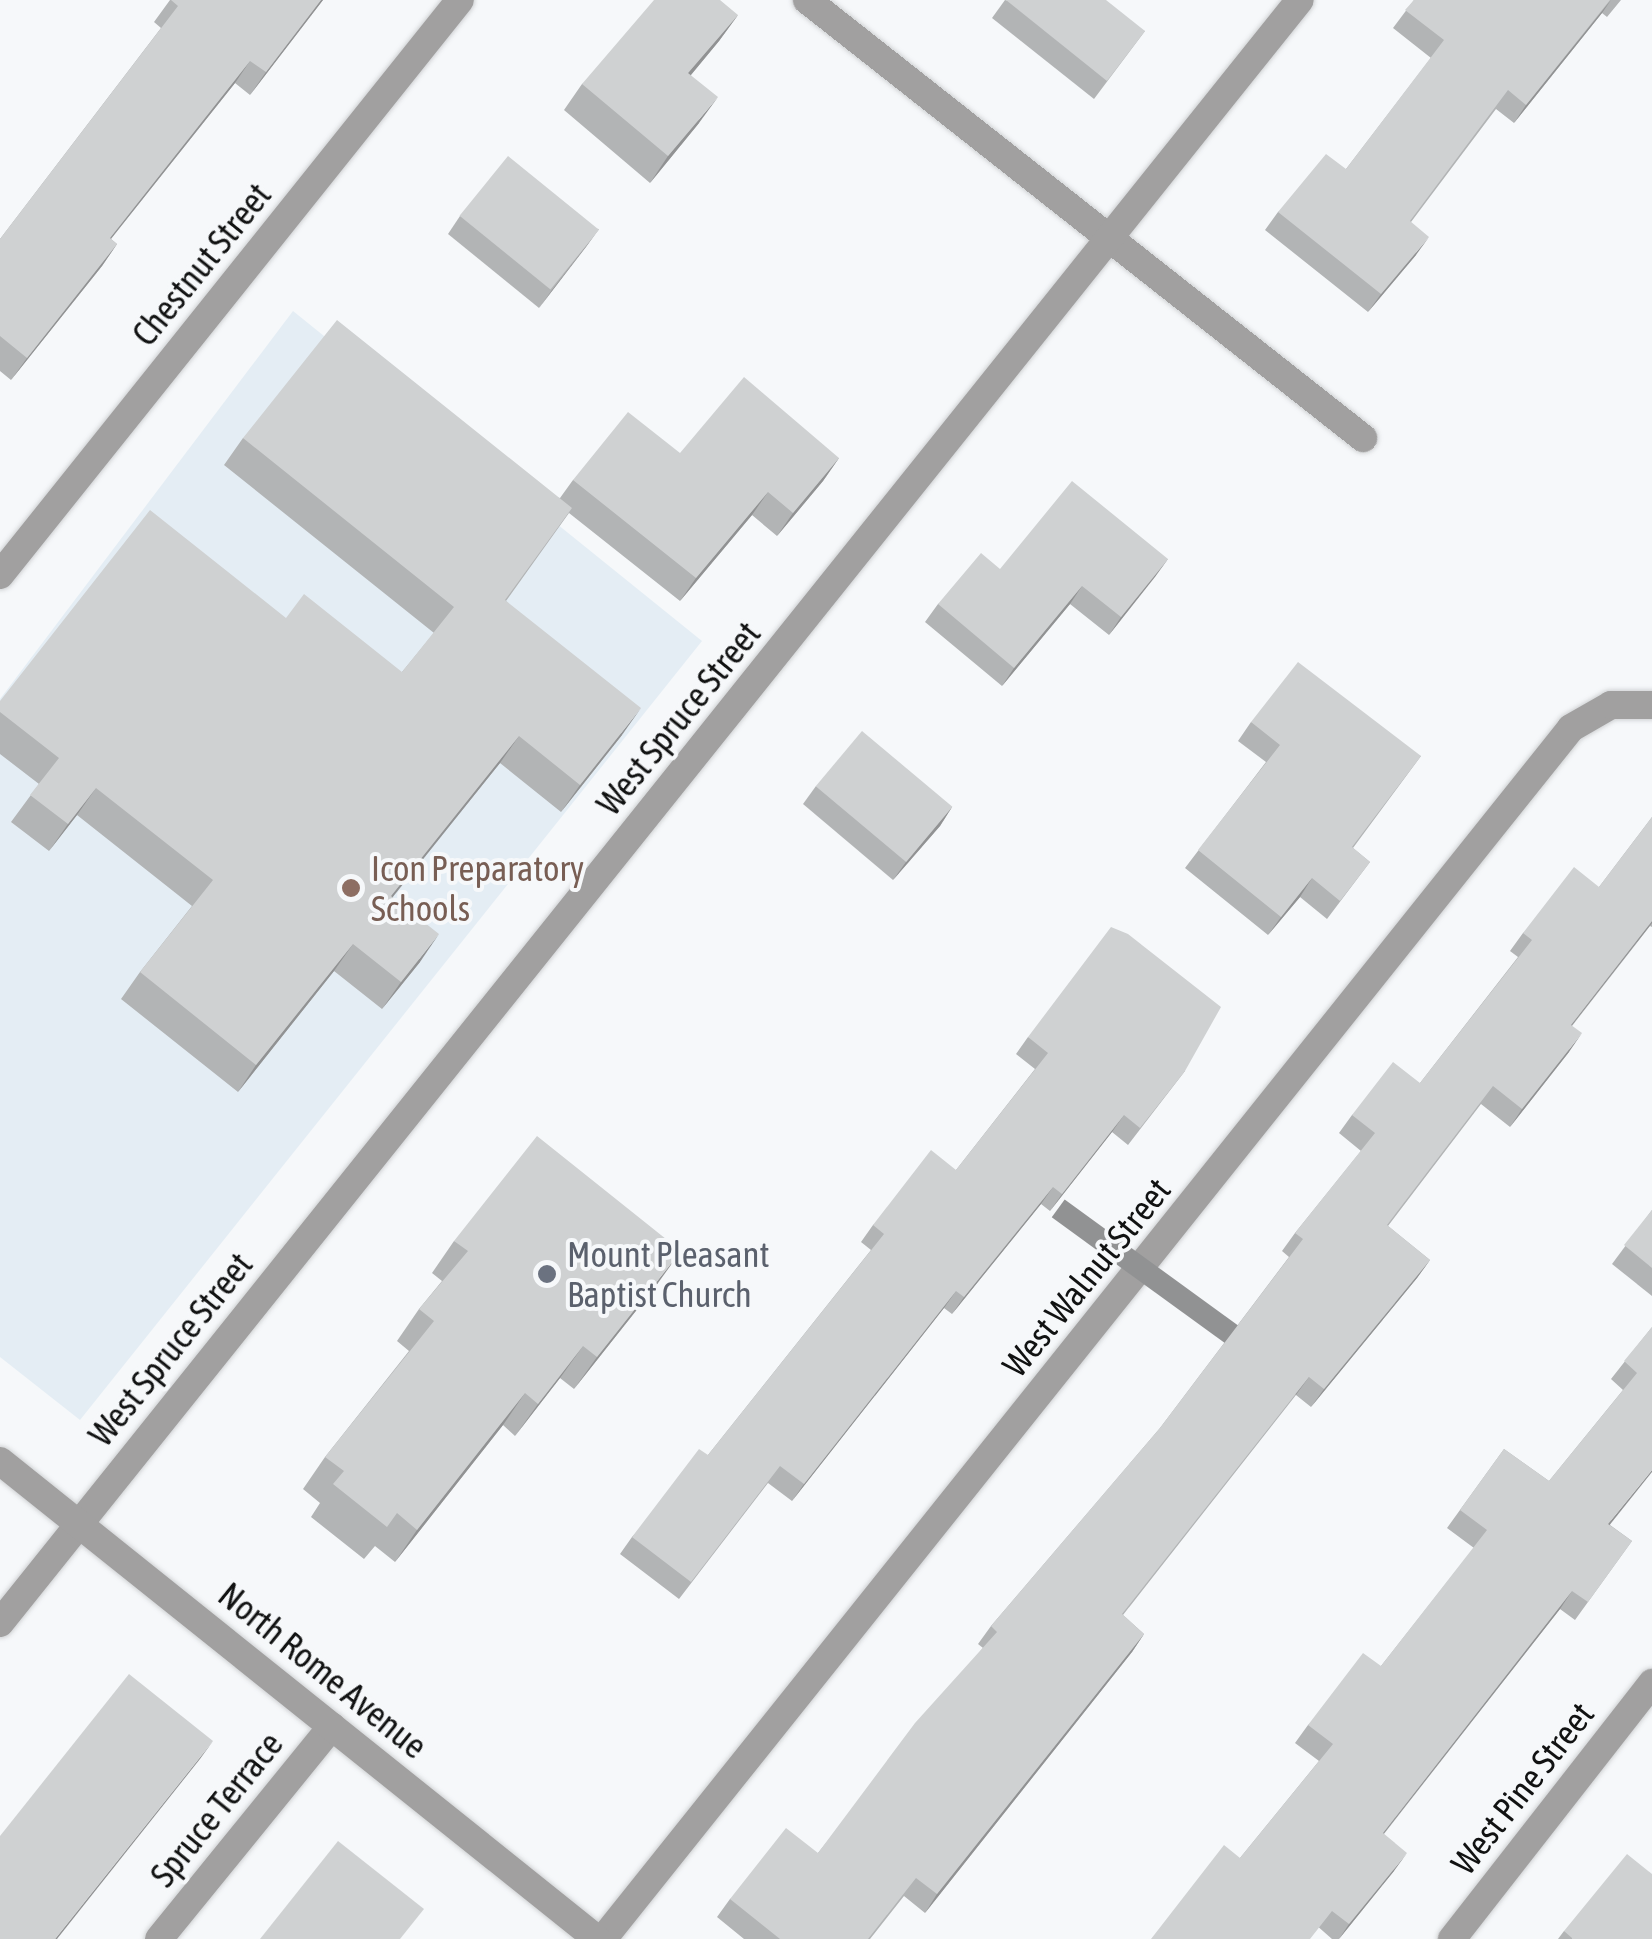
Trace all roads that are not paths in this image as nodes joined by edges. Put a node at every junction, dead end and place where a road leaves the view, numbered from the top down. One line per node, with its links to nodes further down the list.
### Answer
1 (460, 0): 6 (street, Chestnut Street)
2 (807, 0): 4 (street)
3 (1300, 0): 4 (street, West Spruce Street)
4 (1110, 241): 5 (street); 9 (street, West Spruce Street)
5 (1362, 438)
6 (0, 575)
7 (1652, 705): 14 (street, West Walnut Street)
8 (0, 1461): 9 (street, North Rome Avenue)
9 (78, 1522): 10 (street, West Spruce Street); 12 (street, North Rome Avenue)
10 (0, 1623)
11 (1652, 1684): 15 (street, West Pine Street)
12 (332, 1726): 13 (street, Spruce Terrace); 14 (street, North Rome Avenue)
13 (158, 1939)
14 (600, 1939)
15 (1452, 1939)

